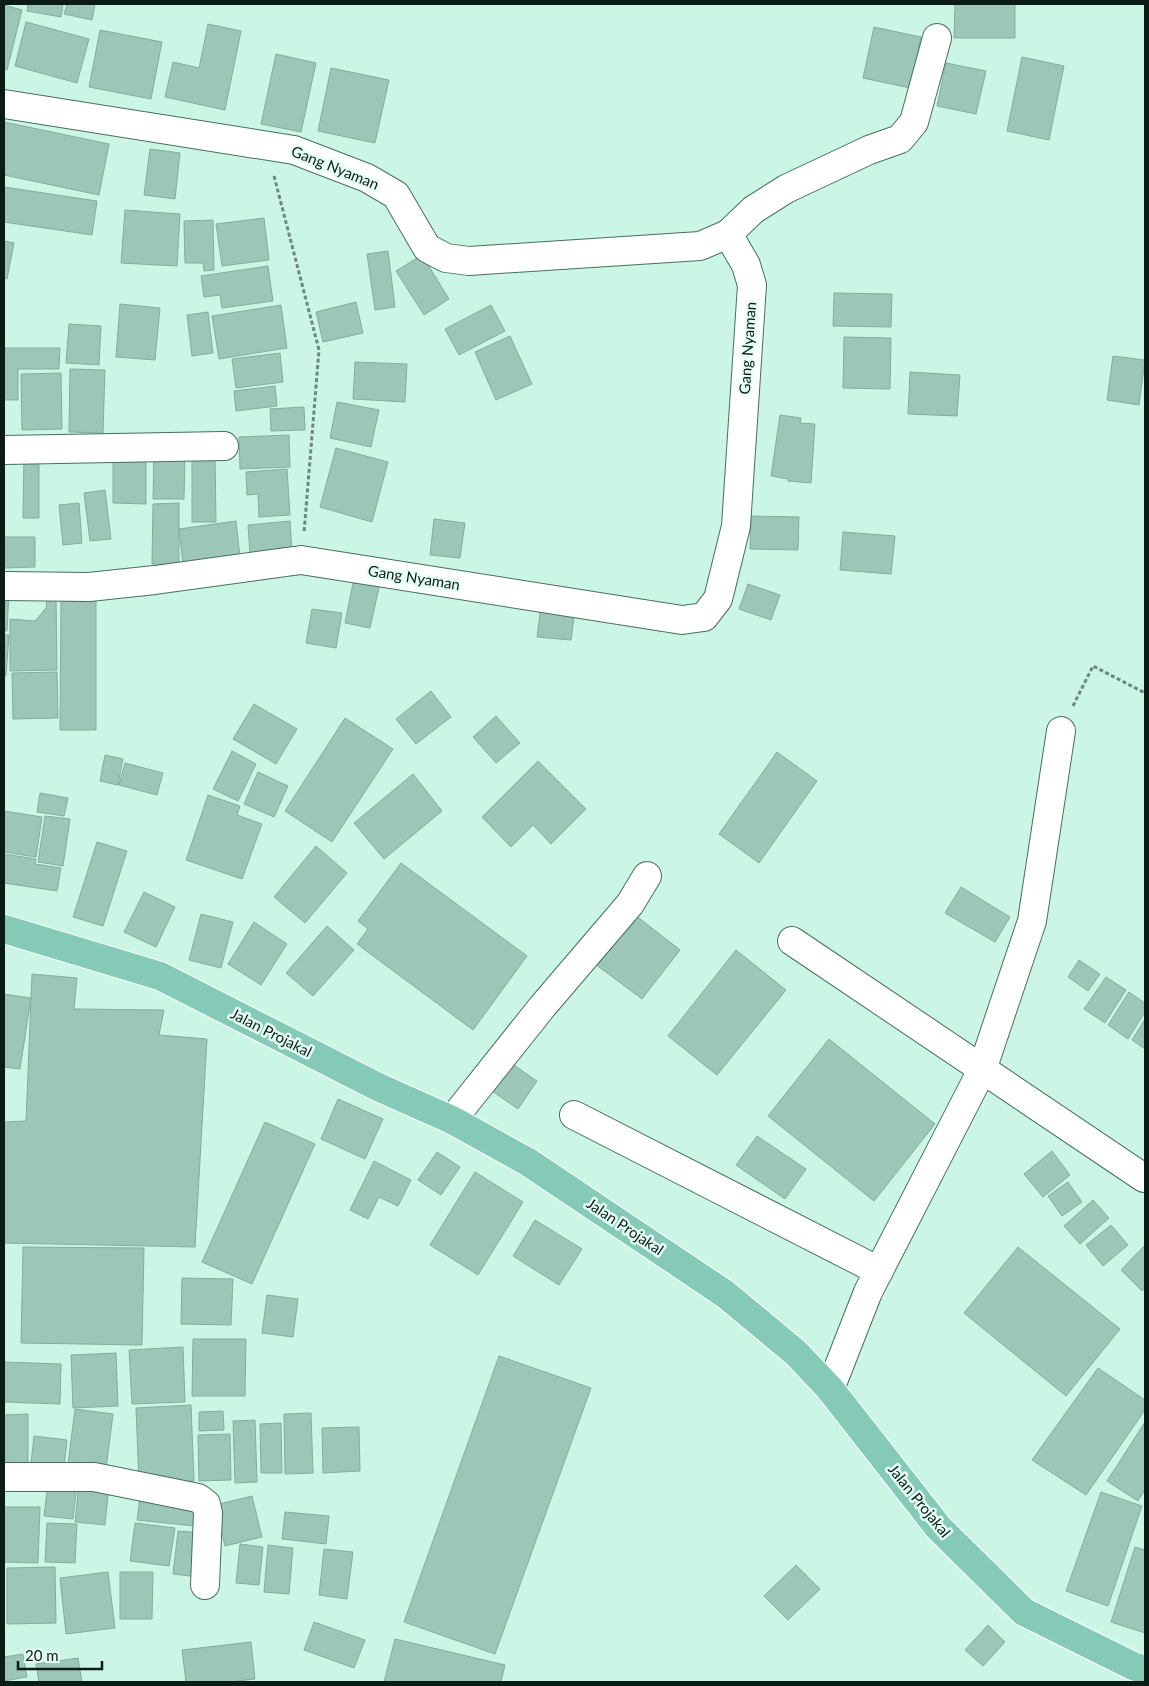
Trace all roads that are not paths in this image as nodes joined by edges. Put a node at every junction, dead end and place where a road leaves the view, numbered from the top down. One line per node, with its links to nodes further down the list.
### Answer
1 (937, 38): 3 (street)
2 (4, 104): 3 (street, Gang Nyaman)
3 (728, 234): 6 (street, Gang Nyaman)
4 (224, 446): 5 (street)
5 (4, 450)
6 (4, 586)
7 (1060, 731): 11 (street)
8 (647, 876): 13 (street)
9 (4, 930): 13 (main road, Jalan Projakal)
10 (792, 941): 11 (street)
11 (982, 1070): 14 (street); 15 (street)
12 (574, 1115): 15 (street)
13 (452, 1120): 16 (main road, Jalan Projakal)
14 (1144, 1178)
15 (879, 1271): 16 (street)
16 (830, 1389): 19 (main road, Jalan Projakal)
17 (4, 1477): 18 (street)
18 (205, 1585)
19 (1145, 1670)

